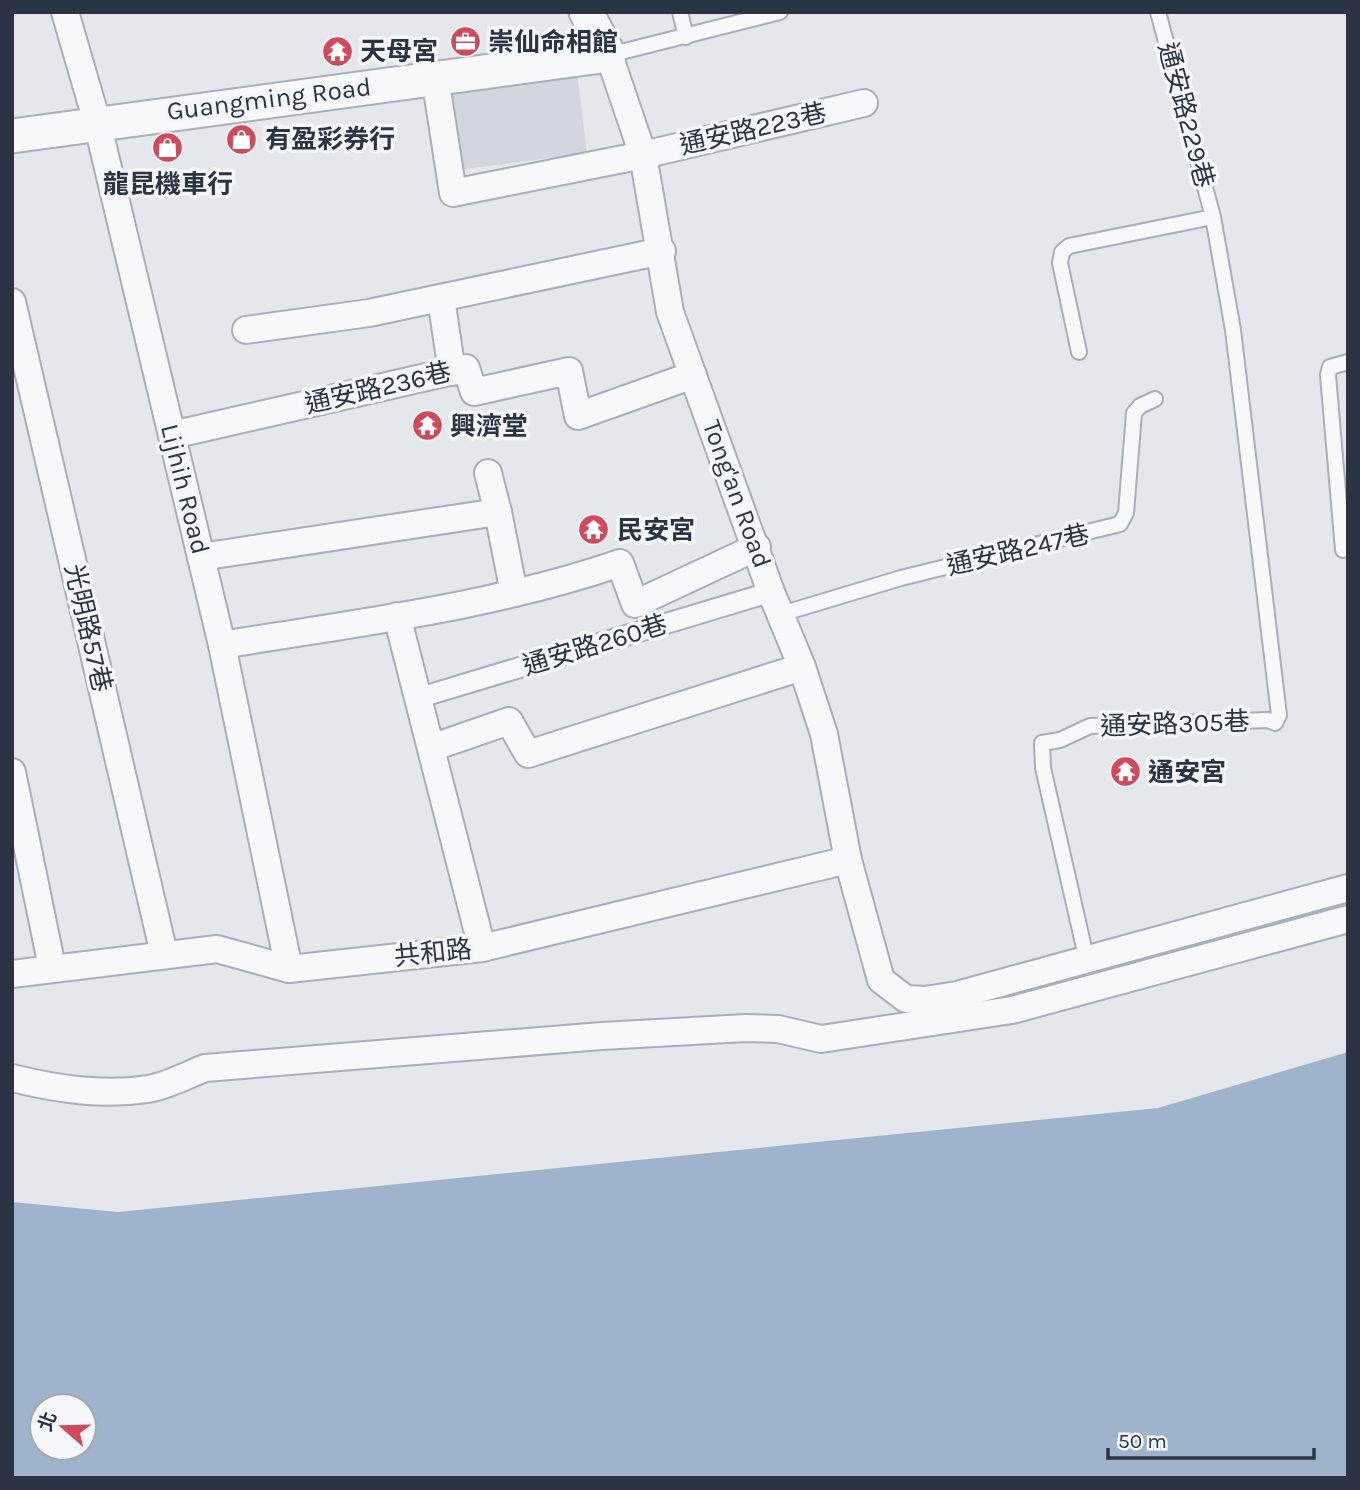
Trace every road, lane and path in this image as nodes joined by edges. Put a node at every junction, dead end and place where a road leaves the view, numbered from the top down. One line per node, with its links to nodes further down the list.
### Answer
1 (65, 12): 10 (street, Lijhih Road)
2 (586, 12): 7 (street, Tong'an Road)
3 (680, 12): 6 (lane)
4 (780, 12): 6 (lane)
5 (1158, 12): 13 (lane, 通安路229巷)
6 (686, 37): 7 (lane)
7 (609, 55): 8 (street, Guangming Road); 12 (street, Tong'an Road)
8 (435, 77): 10 (street, Guangming Road); 12 (street, 通安路223巷)
9 (864, 103): 12 (street, 通安路223巷)
10 (97, 122): 11 (street, Guangming Road); 23 (street, Lijhih Road)
11 (12, 136)
12 (643, 155): 14 (street, Tong'an Road)
13 (1213, 217): 18 (lane); 42 (lane, 通安路305巷)
14 (662, 251): 15 (street); 21 (street, Tong'an Road)
15 (441, 298): 17 (street); 20 (street)
16 (12, 302): 41 (street, 光明路57巷)
17 (246, 330)
18 (1079, 352)
19 (1348, 362): 26 (lane)
20 (452, 372): 21 (street, 通安路236巷); 23 (street, 通安路236巷)
21 (693, 375): 27 (street, Tong'an Road)
22 (1156, 399): 30 (lane, 通安路247巷)
23 (172, 435): 28 (street, Lijhih Road)
24 (488, 473): 25 (street)
25 (498, 512): 28 (street); 29 (street)
26 (1344, 542)
27 (757, 547): 29 (street); 30 (street, Tong'an Road)
28 (201, 557): 32 (street, Lijhih Road)
29 (514, 593): 31 (street)
30 (776, 603): 33 (street, Tong'an Road); 34 (street, 通安路260巷)
31 (397, 616): 32 (street); 34 (street)
32 (222, 645): 44 (street, Lijhih Road)
33 (802, 667): 35 (street); 37 (street, Tong'an Road)
34 (418, 698): 35 (street)
35 (431, 748): 40 (street)
36 (12, 772): 43 (street)
37 (848, 860): 40 (street, 共和路); 42 (street, Tong'an Road)
38 (1348, 888): 42 (street)
39 (1348, 919): 46 (street)
40 (482, 948): 44 (street, 共和路)
41 (164, 954): 43 (street, 共和路); 44 (street, 共和路)
42 (1087, 961)
43 (52, 967): 45 (street, 共和路)
44 (289, 969)
45 (12, 974)
46 (12, 1078)

